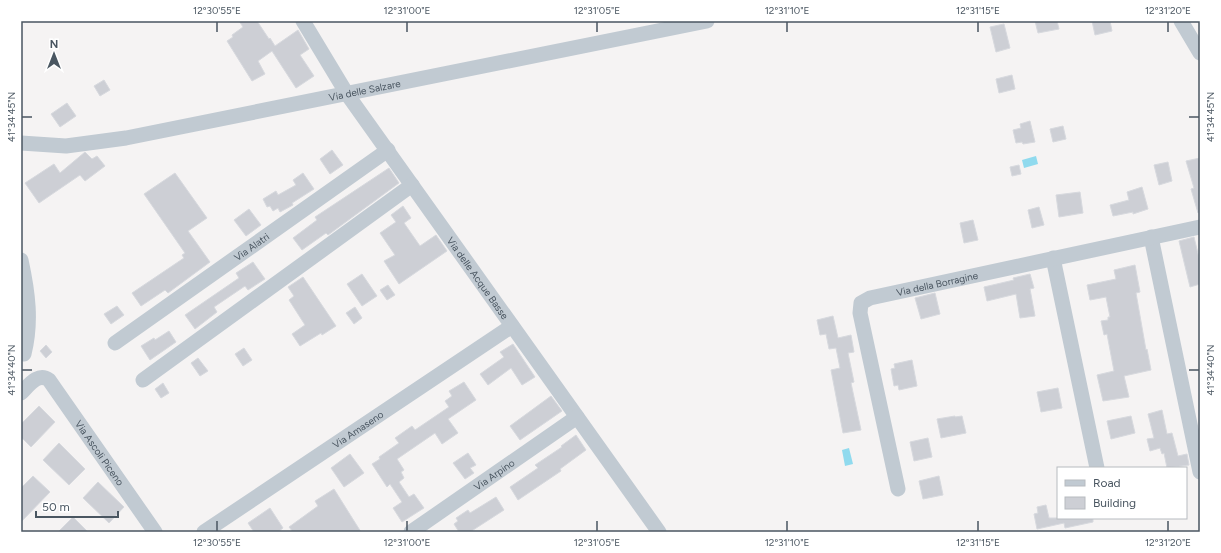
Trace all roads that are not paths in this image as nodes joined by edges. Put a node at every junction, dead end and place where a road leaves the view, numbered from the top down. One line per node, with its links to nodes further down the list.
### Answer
1 (303, 21): 5 (street, Via delle Acque Basse)
2 (707, 21): 5 (street, Via delle Salzare)
3 (1181, 21): 4 (street)
4 (1200, 54)
5 (347, 94): 6 (street, Via delle Salzare); 7 (street, Via delle Acque Basse)
6 (21, 143)
7 (388, 150): 8 (street, Via delle Acque Basse); 14 (street, Via Alatri)
8 (412, 185): 13 (street, Via delle Acque Basse); 16 (street)
9 (1200, 227): 10 (street, Via della Borragine)
10 (1151, 237): 11 (street, Via della Borragine); 20 (street)
11 (1053, 258): 19 (street); 21 (street, Via della Borragine)
12 (21, 260): 15 (street)
13 (512, 326): 18 (street, Via delle Acque Basse); 23 (street, Via Amaseno)
14 (115, 343)
15 (24, 354)
16 (143, 380)
17 (21, 393): 22 (street, Via Ascoli Piceno)
18 (577, 417): 24 (street, Via Arpino); 25 (street, Via delle Acque Basse)
19 (1097, 467)
20 (1200, 472)
21 (898, 488)
22 (155, 532)
23 (204, 532)
24 (410, 532)
25 (658, 532)

